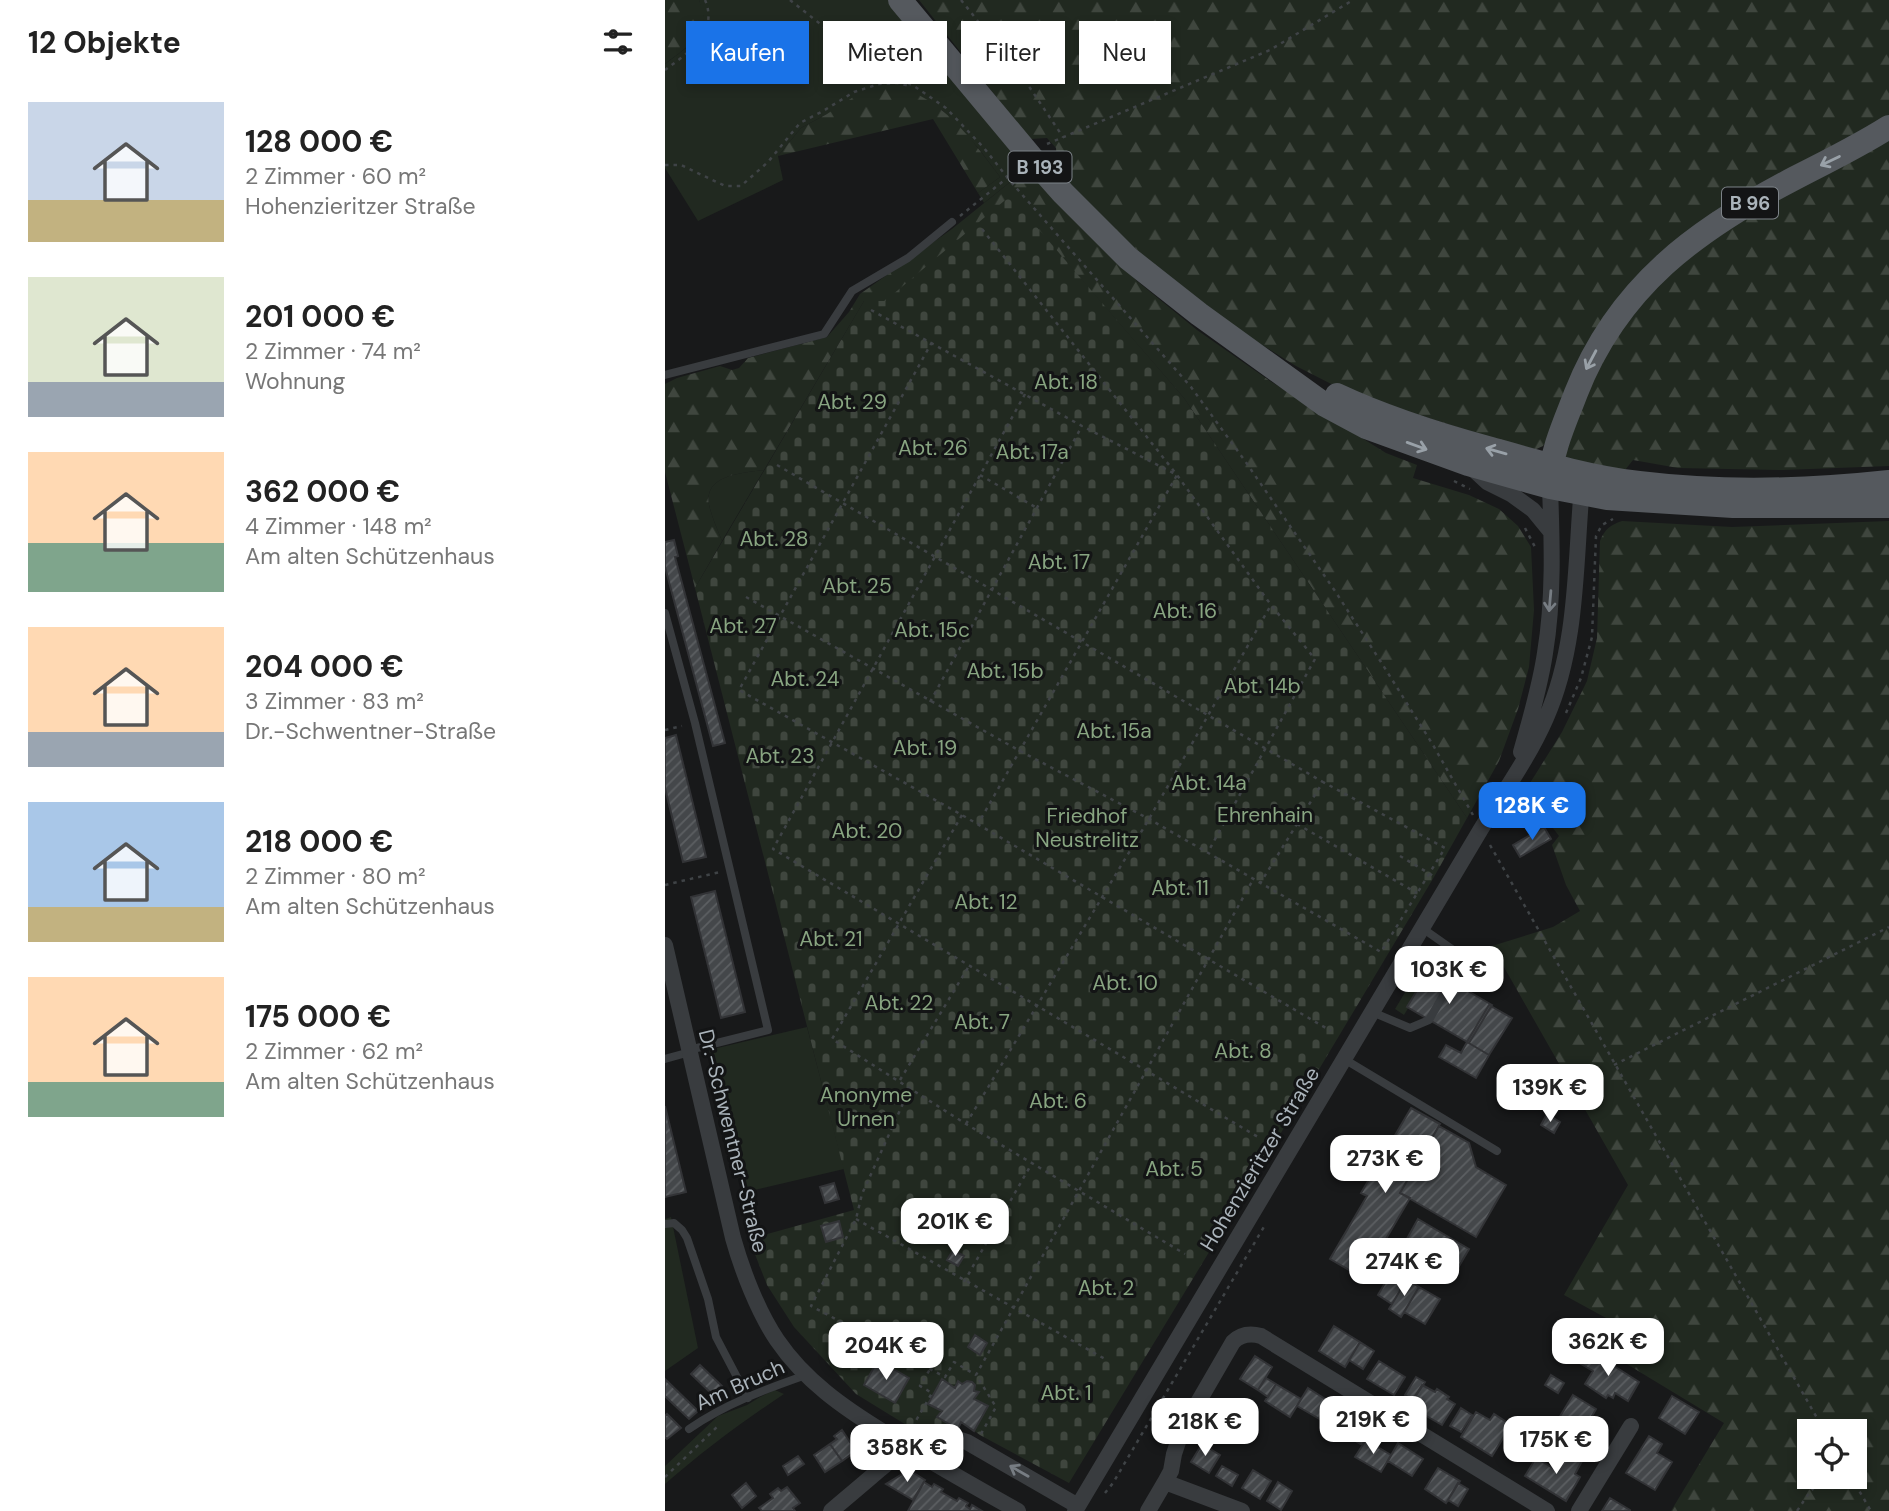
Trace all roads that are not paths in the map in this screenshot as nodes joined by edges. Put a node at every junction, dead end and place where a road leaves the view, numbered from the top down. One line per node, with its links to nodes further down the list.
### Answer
1 (900, 0): 4 (main road, B 193)
2 (1889, 127): 7 (main road, B 96, one-way to 7)
3 (952, 222): 5 (lane)
4 (1273, 366): 6 (main road, B 193, one-way to 6); 7 (main road, B 193, one-way to 4)
5 (665, 375)
6 (1468, 464): 7 (main road, B 193); 13 (street)
7 (1551, 476): 9 (main road); 13 (street, Hohenzieritzer Straße)
8 (1889, 482): 9 (main road)
9 (1582, 484): 11 (main road); 15 (street, Hohenzieritzer Straße)
10 (1889, 491): 11 (main road)
11 (1789, 506): 12 (main road)
12 (1889, 506)
13 (1551, 533): 15 (street, Hohenzieritzer Straße, one-way to 15)
14 (665, 613): 19 (lane)
15 (1474, 822): 16 (street, Hohenzieritzer Straße)
16 (1422, 928): 18 (street, Hohenzieritzer Straße); 18 (lane)
17 (665, 945): 19 (street, Dr.-Schwentner-Straße)
18 (1372, 1012): 21 (street, Hohenzieritzer Straße)
19 (689, 1051): 20 (lane); 24 (street, Dr.-Schwentner-Straße)
20 (665, 1059)
21 (1344, 1059): 22 (lane); 30 (street, Hohenzieritzer Straße)
22 (1497, 1151)
23 (665, 1224): 25 (lane)
24 (806, 1375): 25 (lane, Am Bruch); 28 (street, Dr.-Schwentner-Straße)
25 (748, 1398): 27 (lane, Am Bruch)
26 (1631, 1426): 36 (street)
27 (689, 1429)
28 (914, 1444): 30 (street, one-way to 28); 31 (street); 32 (street, Dr.-Schwentner-Straße)
29 (1165, 1482): 33 (street); 34 (street); 35 (street)
30 (1076, 1508)
31 (831, 1511)
32 (1019, 1511)
33 (1148, 1511)
34 (1241, 1511)
35 (1547, 1511)
36 (1579, 1511)

